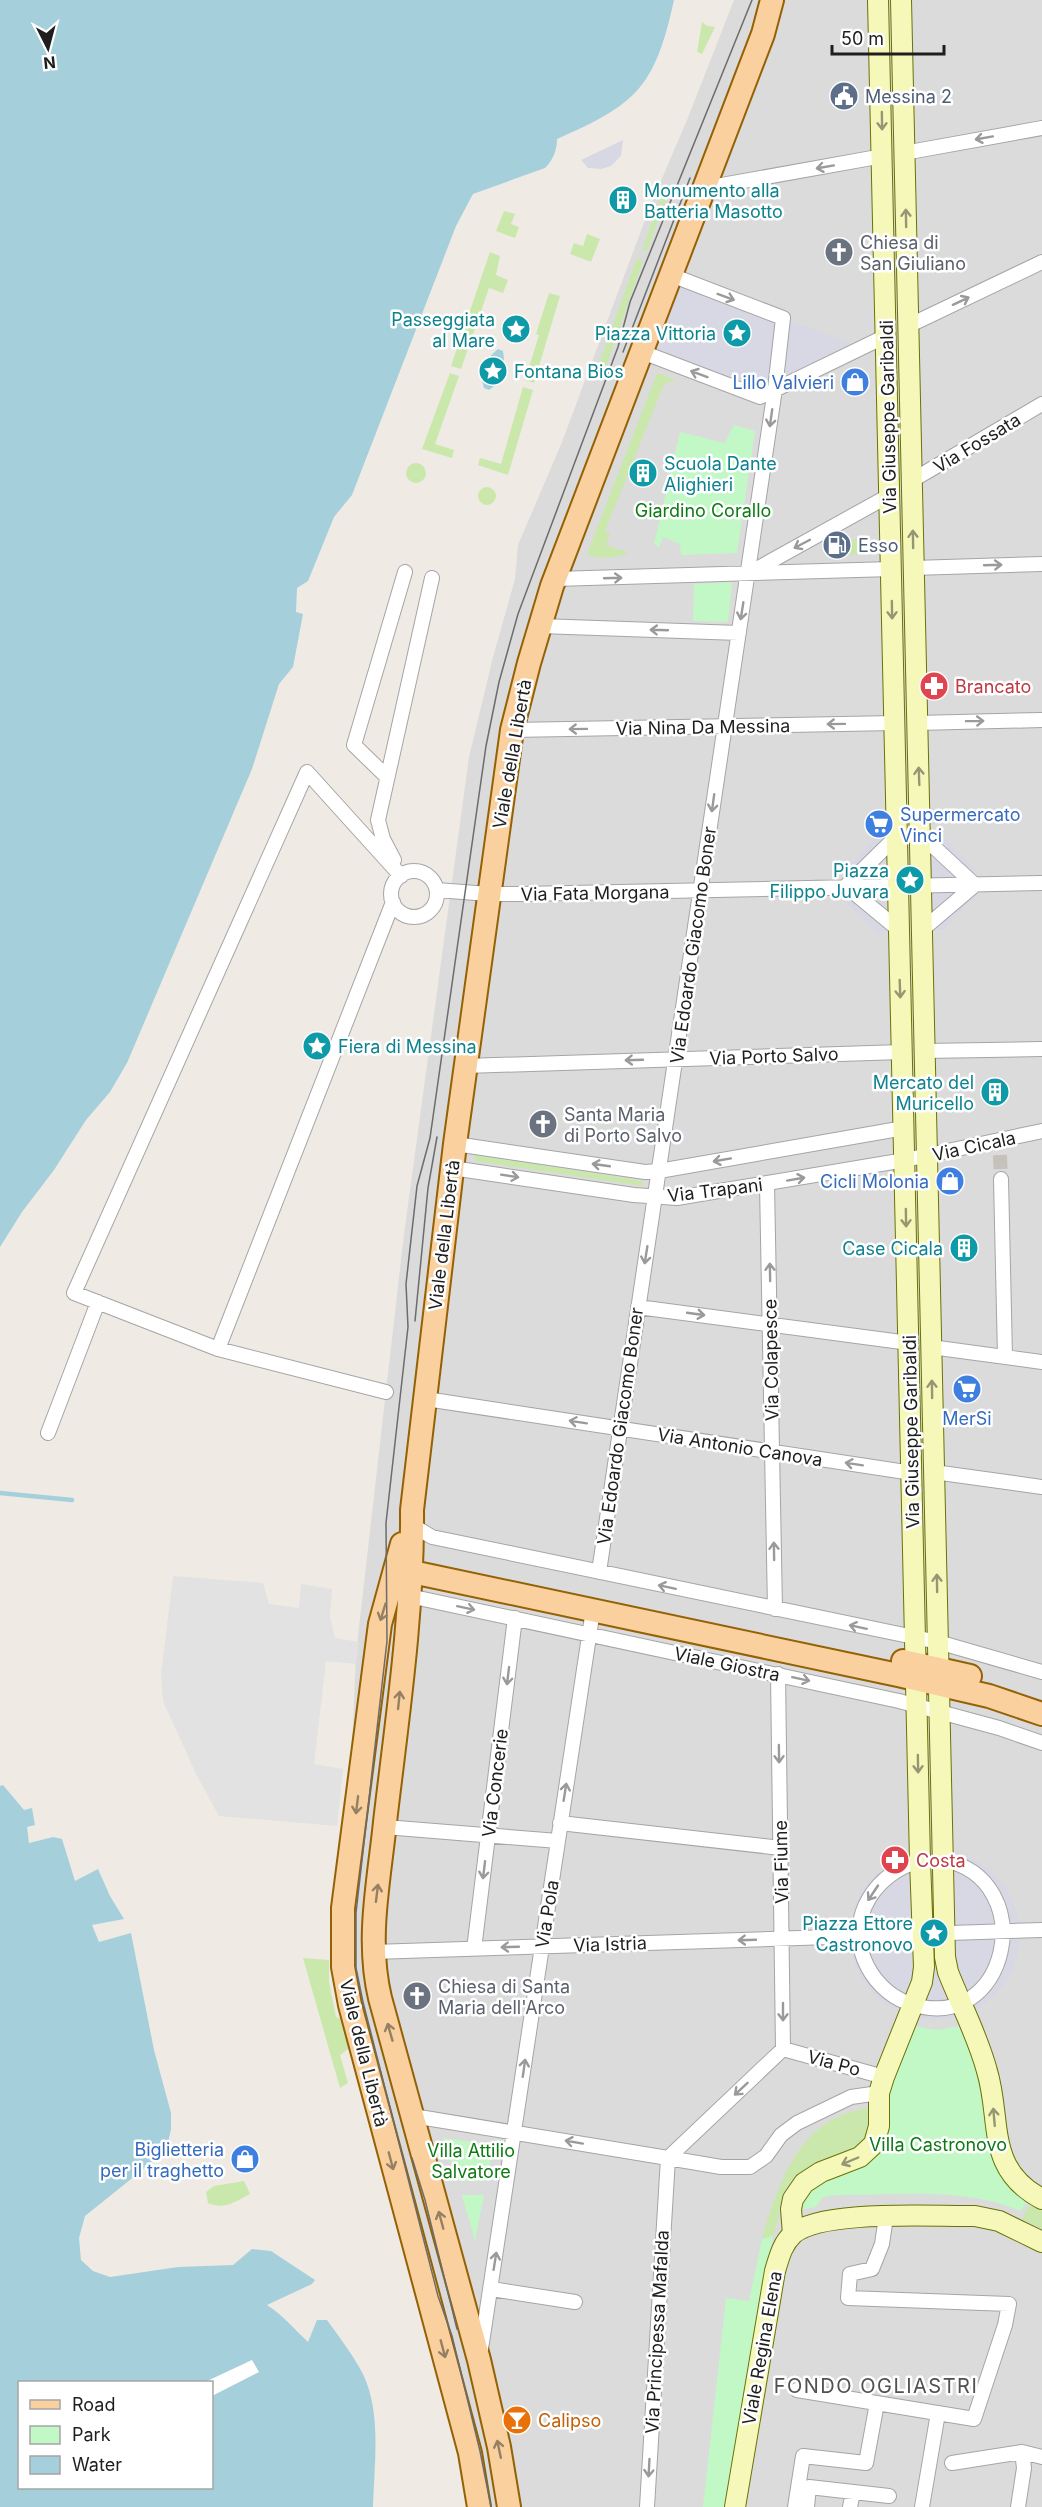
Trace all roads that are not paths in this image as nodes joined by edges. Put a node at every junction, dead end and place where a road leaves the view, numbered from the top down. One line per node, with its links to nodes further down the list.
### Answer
1 (772, 0): 5 (main road)
2 (780, 0): 5 (main road)
3 (878, 0): 8 (main road, Via Giuseppe Garibaldi, one-way to 8)
4 (901, 0): 7 (main road, Via Giuseppe Garibaldi)
5 (763, 34): 9 (main road, Viale della Libertà)
6 (1042, 128): 7 (street, one-way to 7)
7 (904, 153): 12 (main road, Via Giuseppe Garibaldi, one-way to 7)
8 (883, 156): 9 (street, one-way to 9); 13 (main road, Via Giuseppe Garibaldi)
9 (705, 188): 11 (main road, Viale della Libertà)
10 (1042, 262): 12 (street, one-way to 10)
11 (671, 275): 14 (main road, Viale della Libertà); 15 (street, Via Edoardo Giacomo Boner, one-way to 15)
12 (908, 326): 17 (main road, Via Giuseppe Garibaldi)
13 (886, 336): 15 (street); 18 (main road, Via Giuseppe Garibaldi)
14 (642, 352): 15 (street, one-way to 14); 25 (main road, Viale della Libertà)
15 (775, 389): 23 (street, Via Edoardo Giacomo Boner, one-way to 23)
16 (1042, 404): 17 (street, Via Fossata)
17 (911, 482): 21 (main road, Via Giuseppe Garibaldi, one-way to 17)
18 (890, 495): 20 (main road, Via Giuseppe Garibaldi); 23 (street, one-way to 23)
19 (1042, 564): 21 (street, one-way to 19)
20 (892, 568): 23 (street); 29 (main road, Via Giuseppe Garibaldi, one-way to 29)
21 (913, 568): 30 (main road, Via Giuseppe Garibaldi)
22 (405, 572): 33 (street)
23 (748, 573): 25 (street, one-way to 23); 27 (street, Via Edoardo Giacomo Boner, one-way to 27)
24 (432, 578): 33 (street)
25 (555, 579): 26 (main road, Viale della Libertà)
26 (540, 626): 27 (street, one-way to 26); 32 (main road, Viale della Libertà)
27 (739, 633): 31 (street, Via Edoardo Giacomo Boner)
28 (1042, 720): 30 (street, one-way to 28)
29 (895, 723): 31 (street, Via Nina Da Messina, one-way to 31); 34 (main road, Via Giuseppe Garibaldi)
30 (917, 723): 35 (main road, Via Giuseppe Garibaldi, one-way to 30)
31 (725, 726): 32 (street, Via Nina Da Messina, one-way to 32); 43 (street, Via Edoardo Giacomo Boner, one-way to 43)
32 (512, 730): 44 (main road, Viale della Libertà)
33 (387, 777): 36 (street)
34 (898, 835): 39 (street); 40 (main road, Via Giuseppe Garibaldi)
35 (921, 835): 38 (street); 41 (main road, Via Giuseppe Garibaldi)
36 (401, 876): 42 (street); 45 (street); 65 (street)
37 (1042, 883): 38 (street)
38 (975, 885): 41 (street, Via Fata Morgana); 47 (street)
39 (846, 886): 40 (street, Via Fata Morgana); 43 (street, Via Fata Morgana); 46 (street)
40 (898, 886): 41 (street, Via Fata Morgana); 46 (main road, Via Giuseppe Garibaldi)
41 (921, 886): 47 (main road, Via Giuseppe Garibaldi)
42 (436, 890): 44 (street, Via Fata Morgana); 45 (street)
43 (700, 891): 44 (street, Via Fata Morgana); 51 (street, Via Edoardo Giacomo Boner)
44 (489, 894): 52 (main road, Viale della Libertà)
45 (393, 902): 70 (street)
46 (899, 930): 50 (main road, Via Giuseppe Garibaldi, one-way to 50)
47 (922, 930): 49 (main road, Via Giuseppe Garibaldi)
48 (1042, 1049): 49 (street)
49 (924, 1051): 57 (main road, Via Giuseppe Garibaldi)
50 (902, 1052): 51 (street, Via Porto Salvo); 53 (main road, Via Giuseppe Garibaldi)
51 (677, 1058): 52 (street, Via Porto Salvo, one-way to 52); 61 (street, Via Edoardo Giacomo Boner)
52 (466, 1066): 56 (main road, Viale della Libertà)
53 (904, 1128): 57 (main road); 59 (main road, Via Giuseppe Garibaldi); 61 (street, Via Trapani, one-way to 61)
54 (1042, 1131): 55 (street, Via Cicala)
55 (1000, 1140): 57 (street, Via Cicala); 58 (street)
56 (455, 1144): 60 (main road, Viale della Libertà); 61 (street, Via Trapani, one-way to 56)
57 (927, 1155): 59 (street, Via Cicala); 69 (main road, Via Giuseppe Garibaldi)
58 (1000, 1155)
59 (905, 1160): 63 (street, Via Trapani, one-way to 59); 68 (main road, Via Giuseppe Garibaldi, one-way to 68)
60 (452, 1168): 64 (street, Via Trapani, one-way to 64); 74 (main road, Viale della Libertà)
61 (659, 1171): 64 (street, Via Edoardo Giacomo Boner)
62 (1001, 1179): 71 (street)
63 (767, 1184): 64 (street, Via Trapani); 67 (street, Via Colapesce, one-way to 63)
64 (655, 1197): 66 (street, Via Edoardo Giacomo Boner, one-way to 66)
65 (98, 1302): 70 (street); 76 (street)
66 (638, 1307): 67 (street, one-way to 67); 75 (street, Via Edoardo Giacomo Boner)
67 (771, 1324): 68 (street); 77 (street, Via Colapesce)
68 (909, 1343): 79 (main road, Via Giuseppe Garibaldi)
69 (931, 1347): 71 (street); 78 (main road, Via Giuseppe Garibaldi, one-way to 69)
70 (218, 1349): 73 (street)
71 (1005, 1357): 72 (street)
72 (1042, 1362)
73 (386, 1392)
74 (426, 1399): 75 (street, Via Antonio Canova, one-way to 74); 81 (main road, Viale della Libertà)
75 (620, 1429): 77 (street, Via Antonio Canova); 82 (street, Via Edoardo Giacomo Boner)
76 (48, 1433)
77 (773, 1452): 79 (street, Via Antonio Canova, one-way to 77); 84 (street, Via Colapesce, one-way to 77)
78 (934, 1472): 80 (street); 89 (main road, Via Giuseppe Garibaldi, one-way to 78)
79 (912, 1473): 88 (main road, Via Giuseppe Garibaldi)
80 (1042, 1487)
81 (410, 1546): 82 (street); 83 (main road, Viale della Libertà); 85 (main road, Viale Giostra); 90 (main road, Viale Giostra); 137 (main road, Viale della Libertà, one-way to 137)
82 (599, 1572): 84 (street, one-way to 82)
83 (409, 1596): 86 (street, Viale Giostra, one-way to 86); 100 (main road, Viale della Libertà, one-way to 83)
84 (775, 1609): 88 (street, one-way to 84)
85 (593, 1610): 87 (street, Via Pola); 90 (main road, Viale Giostra)
86 (515, 1618): 87 (street, Viale Giostra); 101 (street, Via Concerie, one-way to 101)
87 (590, 1634): 92 (street, Viale Giostra); 99 (street, Via Pola, one-way to 87)
88 (915, 1638): 89 (street); 90 (main road, Via Giuseppe Garibaldi)
89 (938, 1642): 91 (street); 93 (main road, Via Giuseppe Garibaldi)
90 (916, 1671): 93 (main road, Viale Giostra); 95 (main road, Via Giuseppe Garibaldi)
91 (1042, 1672)
92 (778, 1674): 95 (street, Viale Giostra, one-way to 95); 103 (street, Via Fiume, one-way to 103)
93 (938, 1676): 94 (main road, Viale Giostra); 96 (main road, Via Giuseppe Garibaldi); 97 (main road, Viale Giostra)
94 (1042, 1700)
95 (917, 1706): 96 (street, Viale Giostra); 105 (main road, Via Giuseppe Garibaldi, one-way to 105)
96 (939, 1712): 98 (street, Viale Giostra); 104 (main road, Via Giuseppe Garibaldi)
97 (1042, 1714)
98 (1042, 1743)
99 (560, 1823): 102 (street, Via Pola); 103 (street)
100 (385, 1827): 101 (street); 114 (main road, Viale della Libertà, one-way to 100)
101 (488, 1836): 102 (street); 113 (street, Via Concerie, one-way to 113)
102 (558, 1841): 112 (street, Via Pola)
103 (781, 1848): 111 (street, Via Fiume)
104 (943, 1860): 107 (street); 108 (main road, Via Giuseppe Garibaldi)
105 (920, 1861): 109 (main road, Via Giuseppe Garibaldi); 110 (street, one-way to 110)
106 (1042, 1930): 107 (street, Via Istria)
107 (1015, 1931): 108 (street, Via Istria); 115 (street)
108 (945, 1933): 109 (street, Via Istria); 115 (main road, Via Giuseppe Garibaldi)
109 (923, 1934): 110 (street, Via Istria); 116 (main road, Via Giuseppe Garibaldi)
110 (854, 1936): 111 (street, Via Istria); 116 (street)
111 (782, 1939): 112 (street, Via Istria, one-way to 112); 117 (street, Via Fiume, one-way to 117)
112 (542, 1946): 113 (street, Via Istria, one-way to 113); 120 (street, Via Pola, one-way to 112)
113 (474, 1949): 114 (street, Via Istria)
114 (373, 1952): 119 (main road, Viale della Libertà, one-way to 114)
115 (962, 2009): 116 (street); 122 (main road, Via Giuseppe Garibaldi, one-way to 115)
116 (912, 2011): 118 (main road, Via Giuseppe Garibaldi)
117 (783, 2049): 118 (street, Via Po); 121 (street, one-way to 121)
118 (882, 2085): 121 (street); 124 (main road, one-way to 124)
119 (413, 2115): 120 (street); 128 (main road, Viale della Libertà, one-way to 119)
120 (515, 2131): 121 (street, one-way to 120); 126 (street, Via Pola, one-way to 120)
121 (668, 2158): 139 (street, Via Principessa Mafalda, one-way to 139)
122 (1042, 2199)
123 (886, 2217): 124 (main road); 125 (main road); 131 (street)
124 (793, 2234): 140 (main road, Viale Regina Elena)
125 (1042, 2242)
126 (491, 2289): 127 (street); 128 (street, Via Pola)
127 (575, 2302)
128 (479, 2360): 138 (main road, Viale della Libertà, one-way to 128)
129 (797, 2390): 130 (street)
130 (876, 2403): 131 (street); 141 (street)
131 (938, 2413): 144 (street)
132 (1022, 2452): 133 (street); 134 (street); 145 (street)
133 (1042, 2457)
134 (952, 2463)
135 (853, 2492): 136 (street); 142 (street); 143 (street)
136 (888, 2496)
137 (479, 2507)
138 (509, 2507)
139 (647, 2507)
140 (735, 2507)
141 (795, 2507)
142 (807, 2507)
143 (850, 2507)
144 (922, 2507)
145 (1018, 2507)

